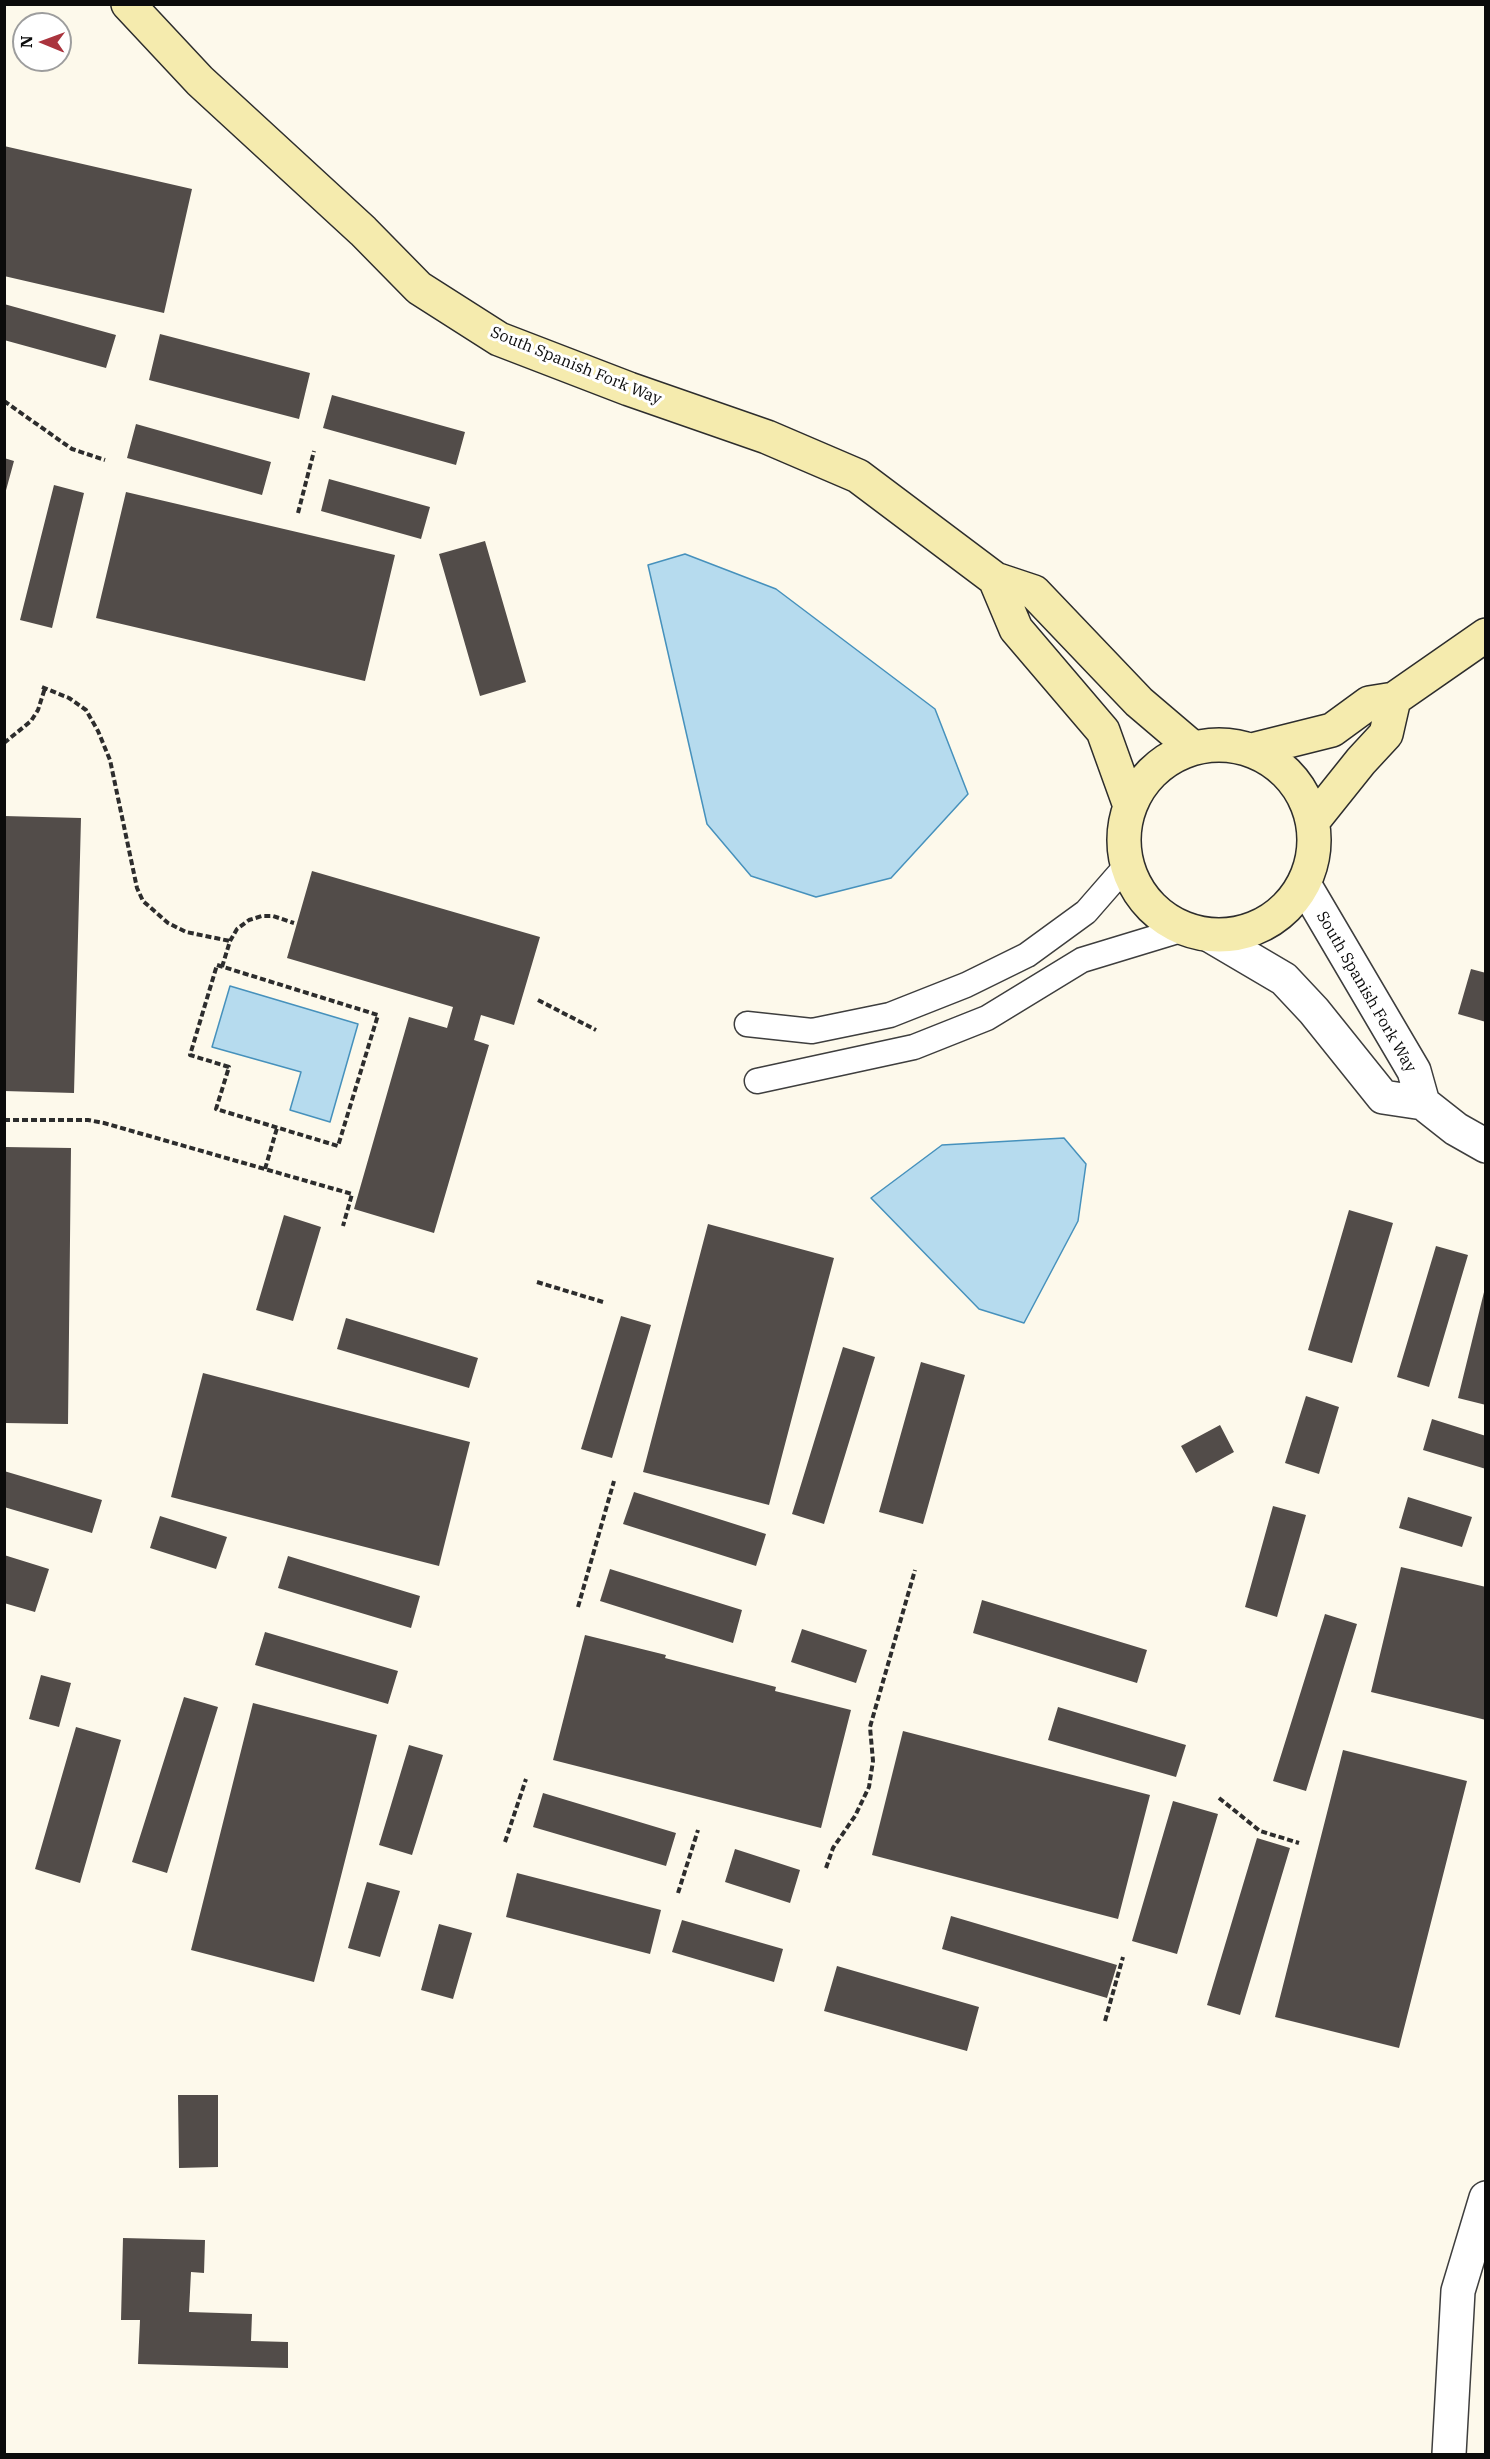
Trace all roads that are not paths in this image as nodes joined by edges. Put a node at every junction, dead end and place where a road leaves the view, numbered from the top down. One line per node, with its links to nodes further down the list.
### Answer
1 (128, 4): 2 (street, South Spanish Fork Way)
2 (995, 579): 5 (street, South Spanish Fork Way); 7 (street)
3 (1485, 635): 4 (street)
4 (1394, 699): 6 (street); 8 (street)
5 (1193, 748): 6 (street); 7 (street)
6 (1252, 750): 8 (street)
7 (1130, 806): 9 (street)
8 (1313, 821): 10 (street)
9 (1127, 864): 11 (street); 12 (lane)
10 (1304, 884): 11 (street); 14 (street, South Spanish Fork Way)
11 (1198, 932): 13 (lane); 14 (street, South Spanish Fork Way)
12 (747, 1023)
13 (757, 1081)
14 (1423, 1103): 15 (street)
15 (1485, 1146)
16 (1485, 2198): 17 (street)
17 (1449, 2454)

